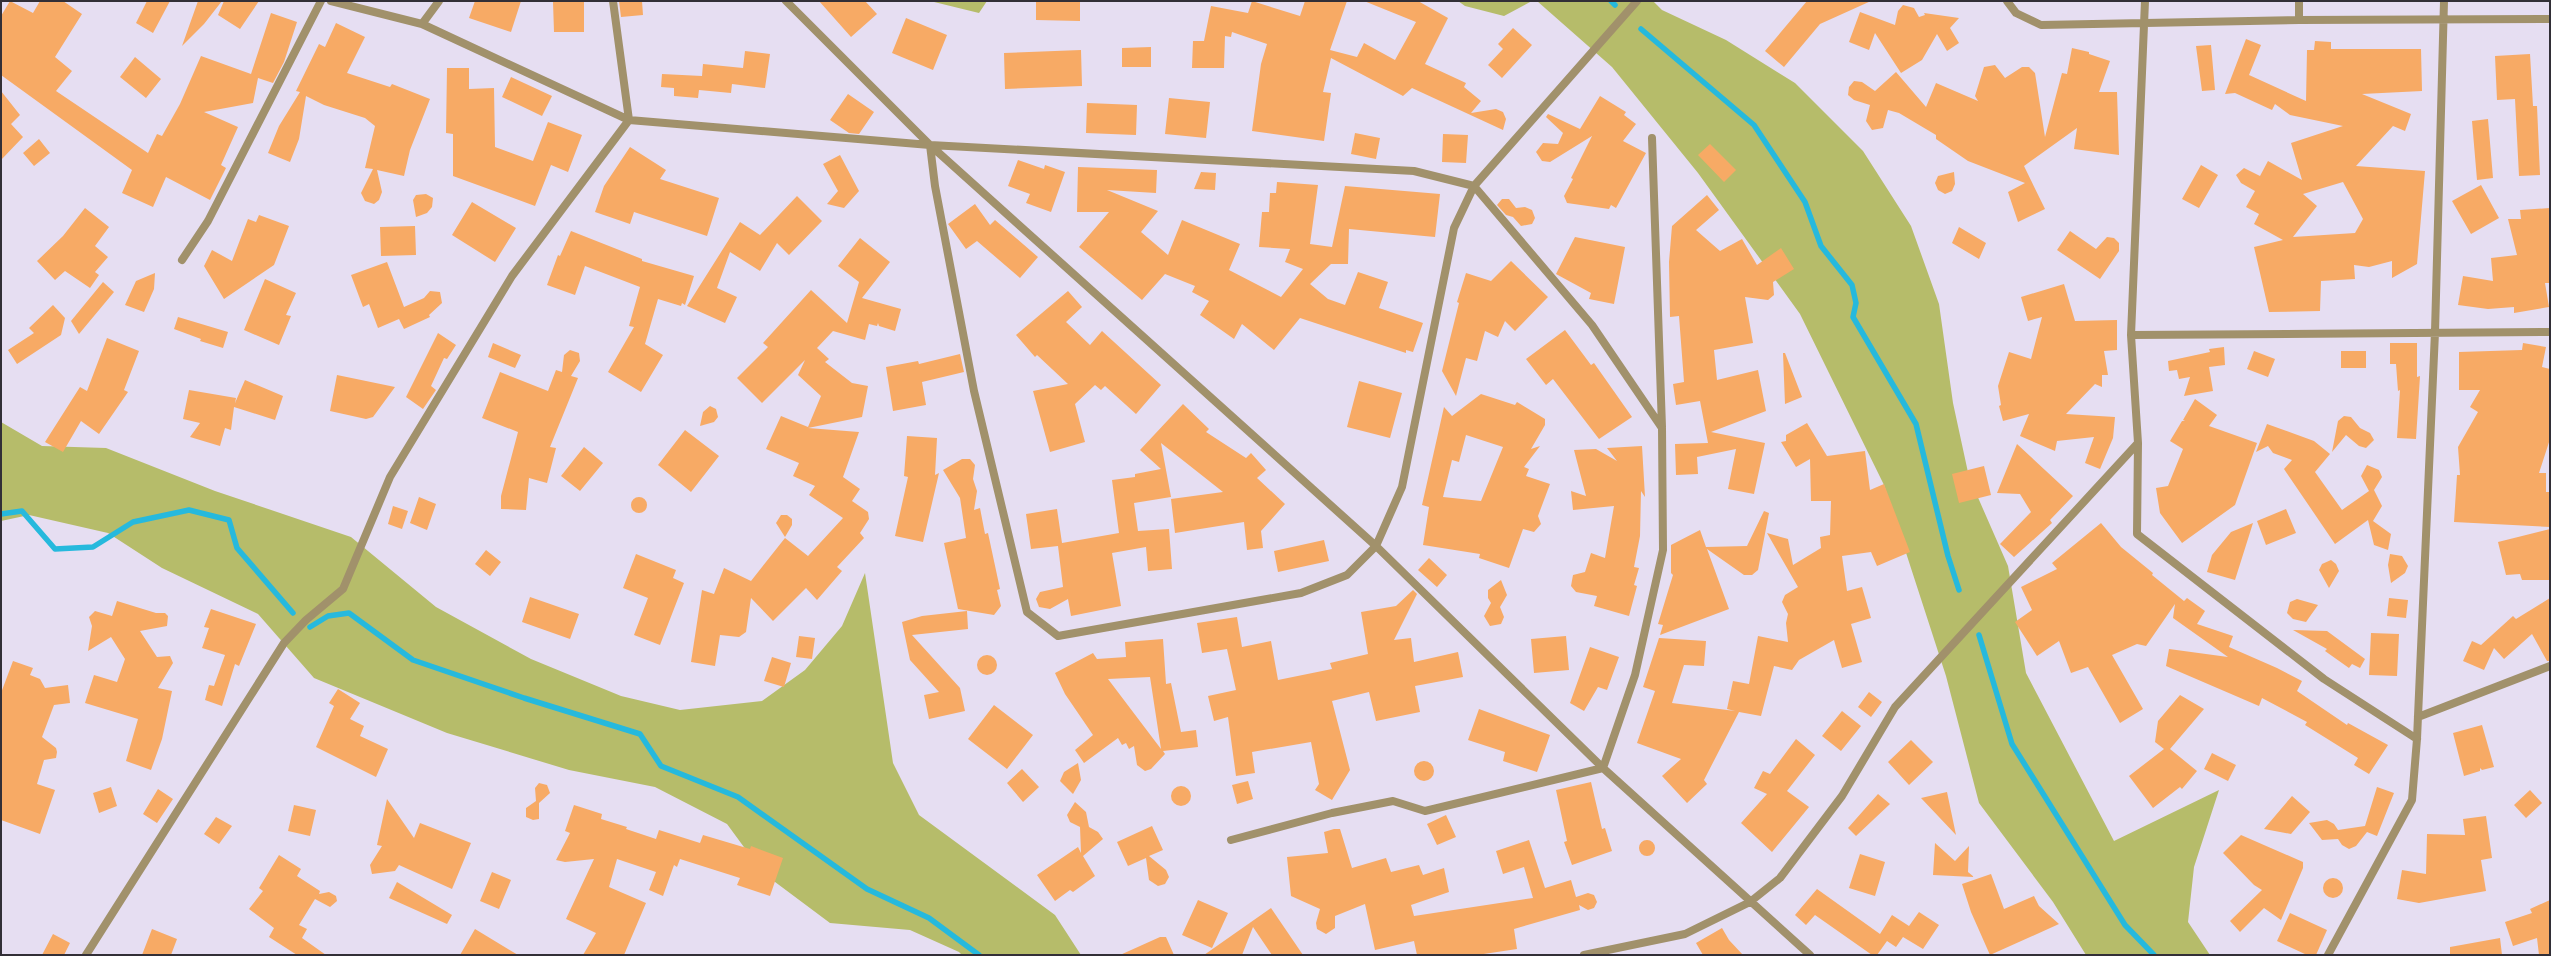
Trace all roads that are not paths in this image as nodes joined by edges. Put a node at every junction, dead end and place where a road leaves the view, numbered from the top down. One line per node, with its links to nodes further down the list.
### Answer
1 (321, 1): 20 (street)
2 (331, 1): 15 (street)
3 (439, 1): 15 (street)
4 (613, 1): 16 (street)
5 (786, 1): 18 (street)
6 (1638, 1): 19 (street)
7 (2007, 1): 14 (street)
8 (2145, 1): 14 (street)
9 (2299, 1): 12 (street)
10 (2444, 1): 13 (street)
11 (2550, 19): 13 (street)
12 (2299, 20): 13 (street); 14 (street)
13 (2444, 20): 21 (street)
14 (2145, 23): 23 (street)
15 (422, 24): 16 (street)
16 (629, 120): 18 (street); 33 (street)
17 (1652, 138): 24 (street)
18 (930, 145): 19 (street); 26 (street); 26 (street)
19 (1474, 186): 24 (street); 26 (street)
20 (182, 260)
21 (2435, 332): 22 (street); 23 (street); 28 (street)
22 (2550, 332)
23 (2131, 335): 25 (street)
24 (1662, 428): 30 (street)
25 (2138, 443): 29 (street); 32 (street)
26 (1376, 546): 30 (street)
27 (2550, 666): 28 (street)
28 (2418, 717): 29 (street)
29 (2417, 739): 36 (street)
30 (1603, 768): 31 (street); 32 (street)
31 (1232, 840)
32 (1750, 902): 34 (street); 35 (street)
33 (86, 955)
34 (1584, 955)
35 (1810, 955)
36 (2328, 955)

